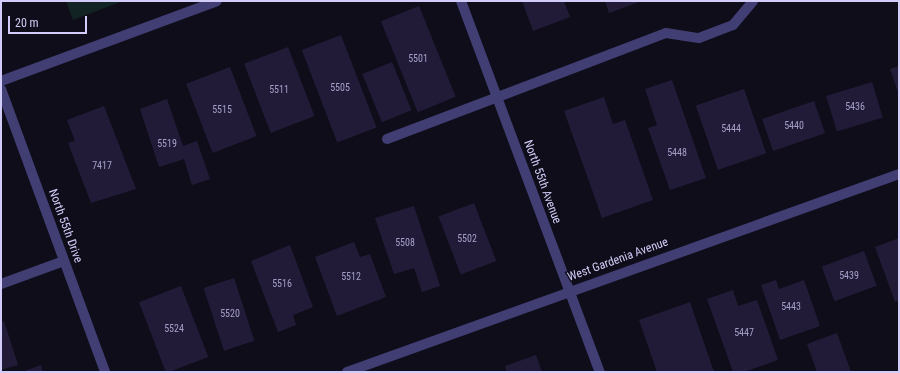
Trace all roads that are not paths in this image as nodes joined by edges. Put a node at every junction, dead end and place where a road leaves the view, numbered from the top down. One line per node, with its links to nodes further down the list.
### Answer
1 (217, 1): 4 (street)
2 (461, 1): 6 (street, North 55th Avenue)
3 (754, 1): 6 (street)
4 (1, 81)
5 (1, 89): 9 (street, North 55th Drive)
6 (497, 97): 7 (street); 11 (street, North 55th Avenue)
7 (387, 139)
8 (899, 174): 11 (street, West Gardenia Avenue)
9 (64, 260): 10 (street); 12 (street, North 55th Drive)
10 (1, 284)
11 (568, 291): 13 (street, West Gardenia Avenue); 14 (street, North 55th Avenue)
12 (105, 372)
13 (348, 372)
14 (600, 372)

